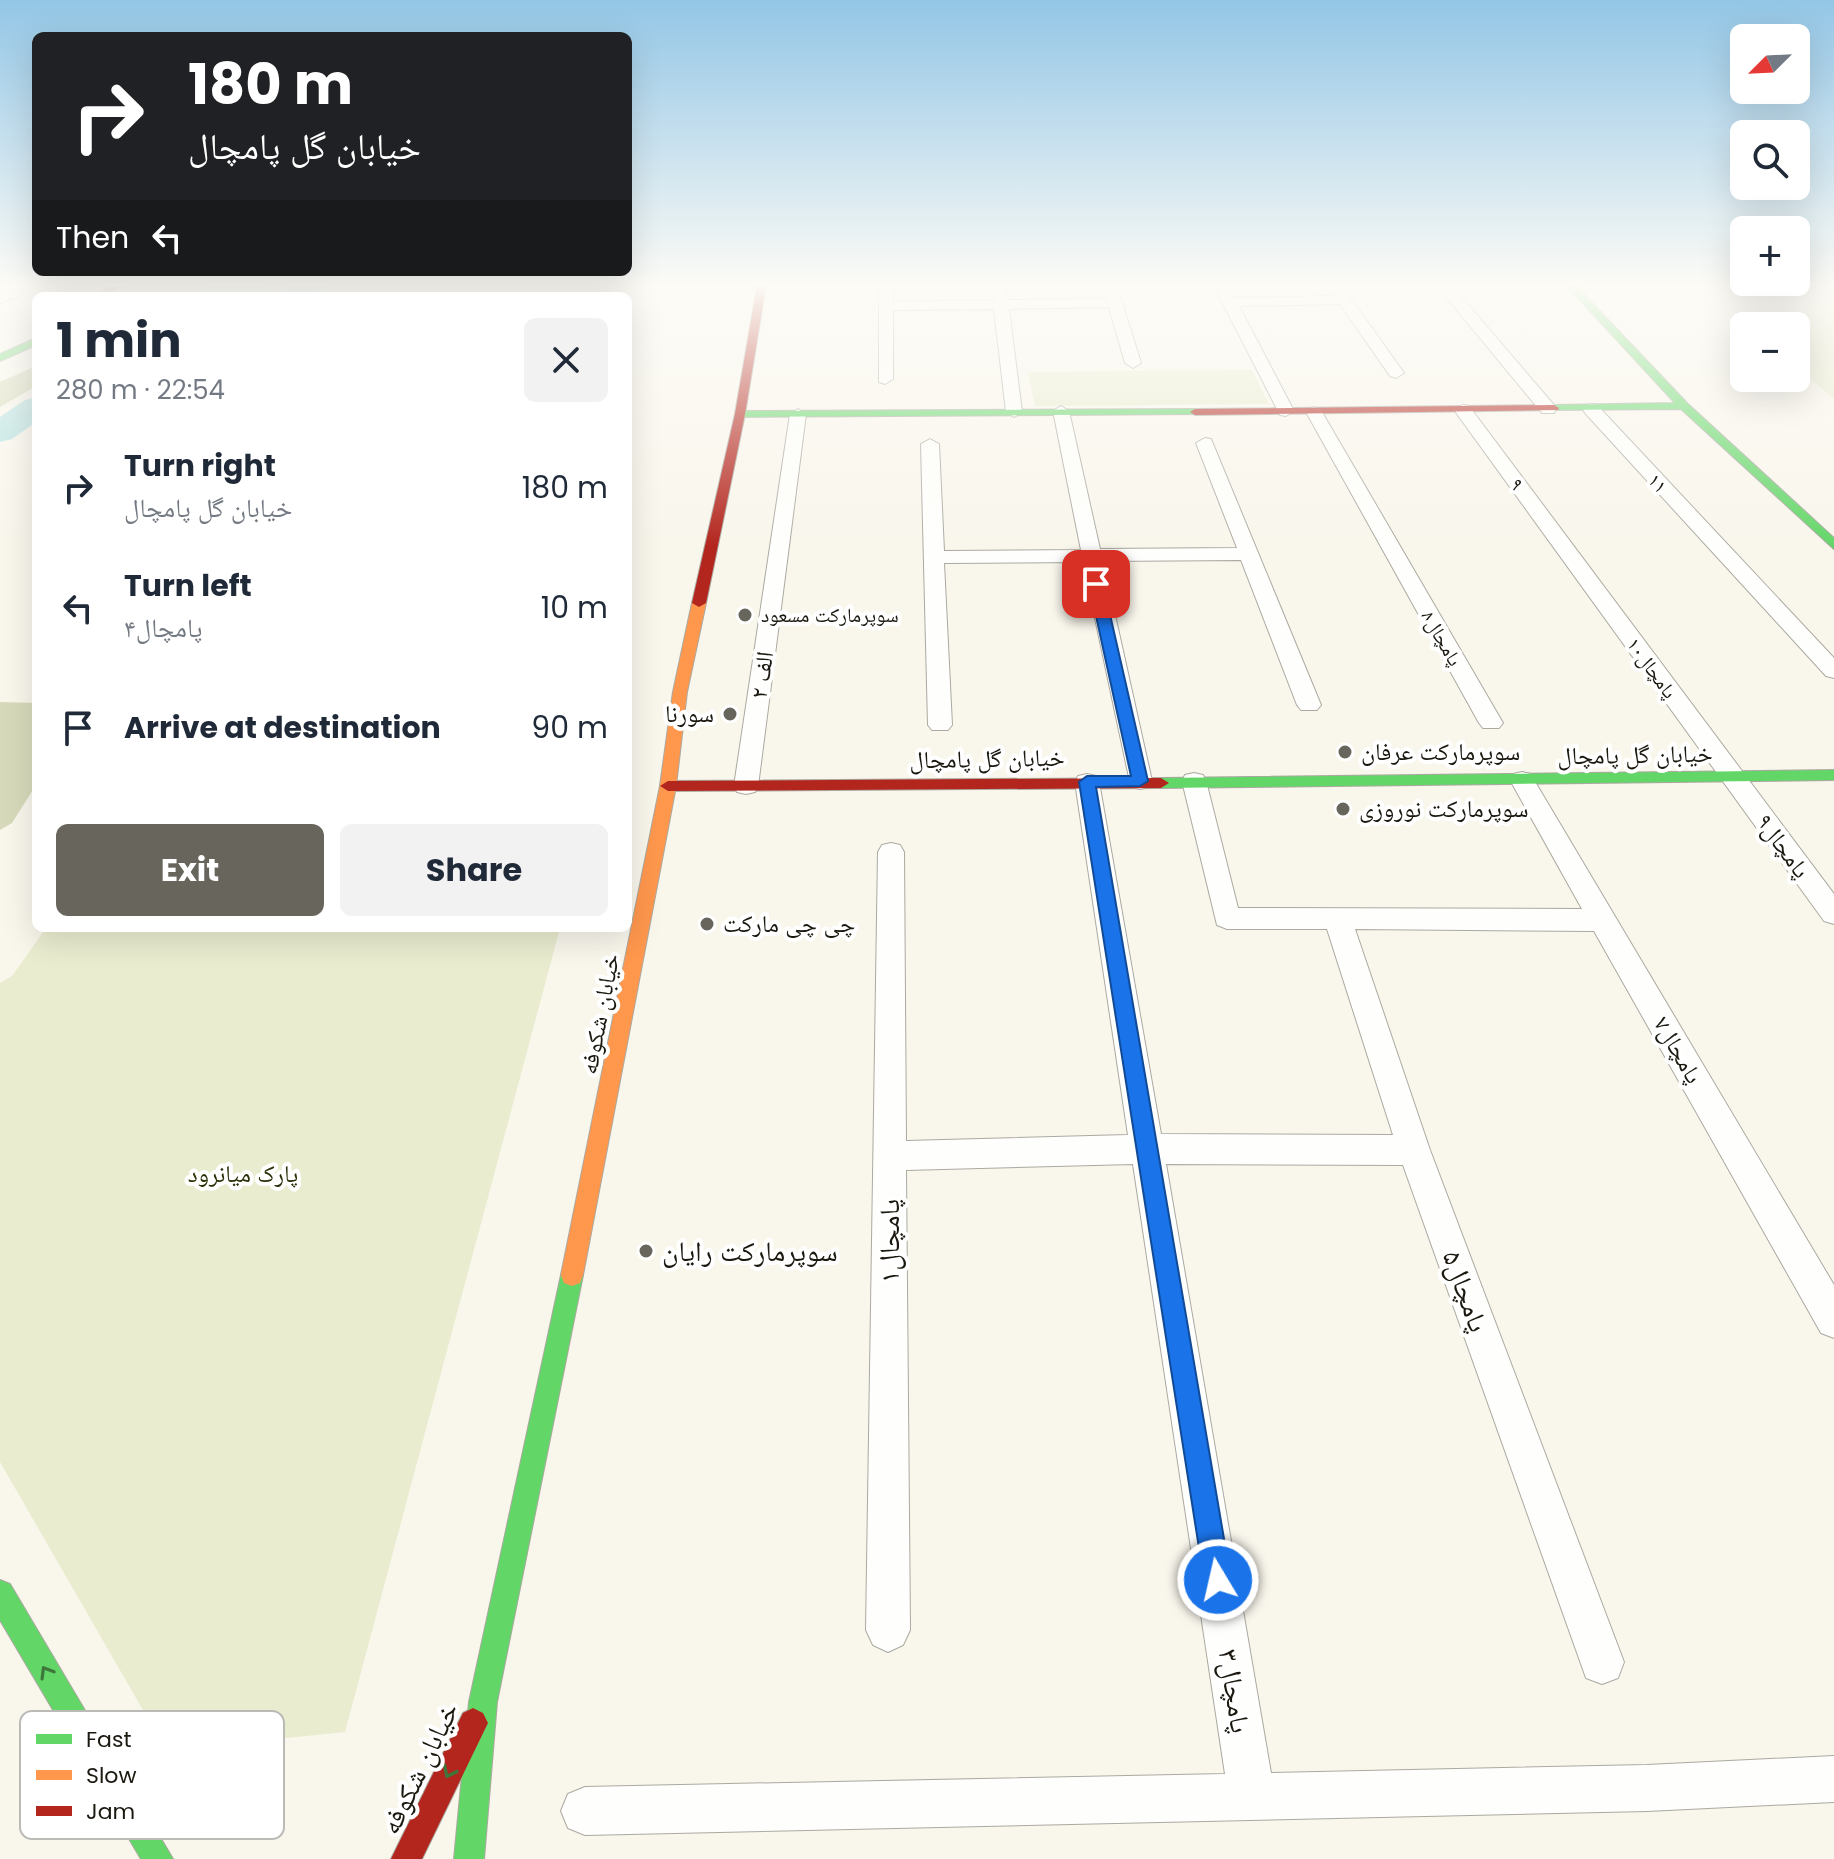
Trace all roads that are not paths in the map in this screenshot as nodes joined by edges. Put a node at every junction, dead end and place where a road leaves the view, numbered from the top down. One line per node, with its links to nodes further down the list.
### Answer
1 (747, 373): 16 (street, خیابان شکوفه)
2 (885, 373): 7 (street)
3 (1010, 373): 14 (street)
4 (1266, 373): 13 (street)
5 (1517, 373): 9 (street)
6 (1654, 373): 8 (street)
7 (885, 379)
8 (1684, 406): 10 (street); 20 (street)
9 (1548, 409): 10 (street); 11 (street)
10 (1591, 409): 25 (street, ۱۱)
11 (1463, 410): 15 (street); 24 (street, ۹)
12 (1061, 411): 13 (street); 14 (street); 22 (street)
13 (1286, 411): 15 (street)
14 (1014, 412): 17 (street)
15 (1314, 412): 27 (street, پامچال۸)
16 (740, 414): 17 (street); 35 (street, خیابان شکوفه)
17 (798, 414): 36 (street, ۲ الف)
18 (1205, 443): 21 (street)
19 (930, 444): 23 (street)
20 (1834, 545)
21 (1249, 554): 22 (street); 26 (street)
22 (1090, 556): 23 (street); 32 (street)
23 (933, 557): 28 (street)
24 (1572, 559): 30 (street, پامچال۱۰)
25 (1834, 671)
26 (1309, 705)
27 (1491, 723)
28 (940, 725)
29 (1834, 775): 30 (street, خیابان گل پامچال)
30 (1733, 777): 31 (street, خیابان گل پامچال); 38 (street, پامچال۹)
31 (1522, 780): 33 (street, خیابان گل پامچال); 40 (street, پامچال۷)
32 (1140, 781): 33 (street, خیابان گل پامچال); 34 (street, خیابان گل پامچال)
33 (1194, 781): 39 (street)
34 (1087, 782): 36 (street, خیابان گل پامچال); 41 (street, پامچال۳)
35 (668, 786): 36 (street, خیابان گل پامچال); 48 (street, خیابان شکوفه)
36 (746, 786)
37 (891, 852): 43 (street, پامچال۱)
38 (1834, 914)
39 (1337, 918): 40 (street); 42 (street, پامچال۵)
40 (1603, 920): 44 (street, پامچال۷)
41 (1149, 1149): 42 (street); 43 (street); 51 (street, پامچال۳)
42 (1414, 1150): 47 (street, پامچال۵)
43 (890, 1156): 46 (street, پامچال۱)
44 (1834, 1320)
45 (0, 1594): 49 (street, one-way to 45)
46 (888, 1630)
47 (1602, 1662)
48 (483, 1702): 55 (street, خیابان شکوفه, one-way to 55); 56 (street, خیابان شکوفه)
49 (69, 1711)
50 (1834, 1779): 51 (street)
51 (1252, 1796): 52 (street)
52 (585, 1811)
53 (144, 1839): 54 (street, one-way to 53)
54 (155, 1857)
55 (406, 1859)
56 (469, 1859)

